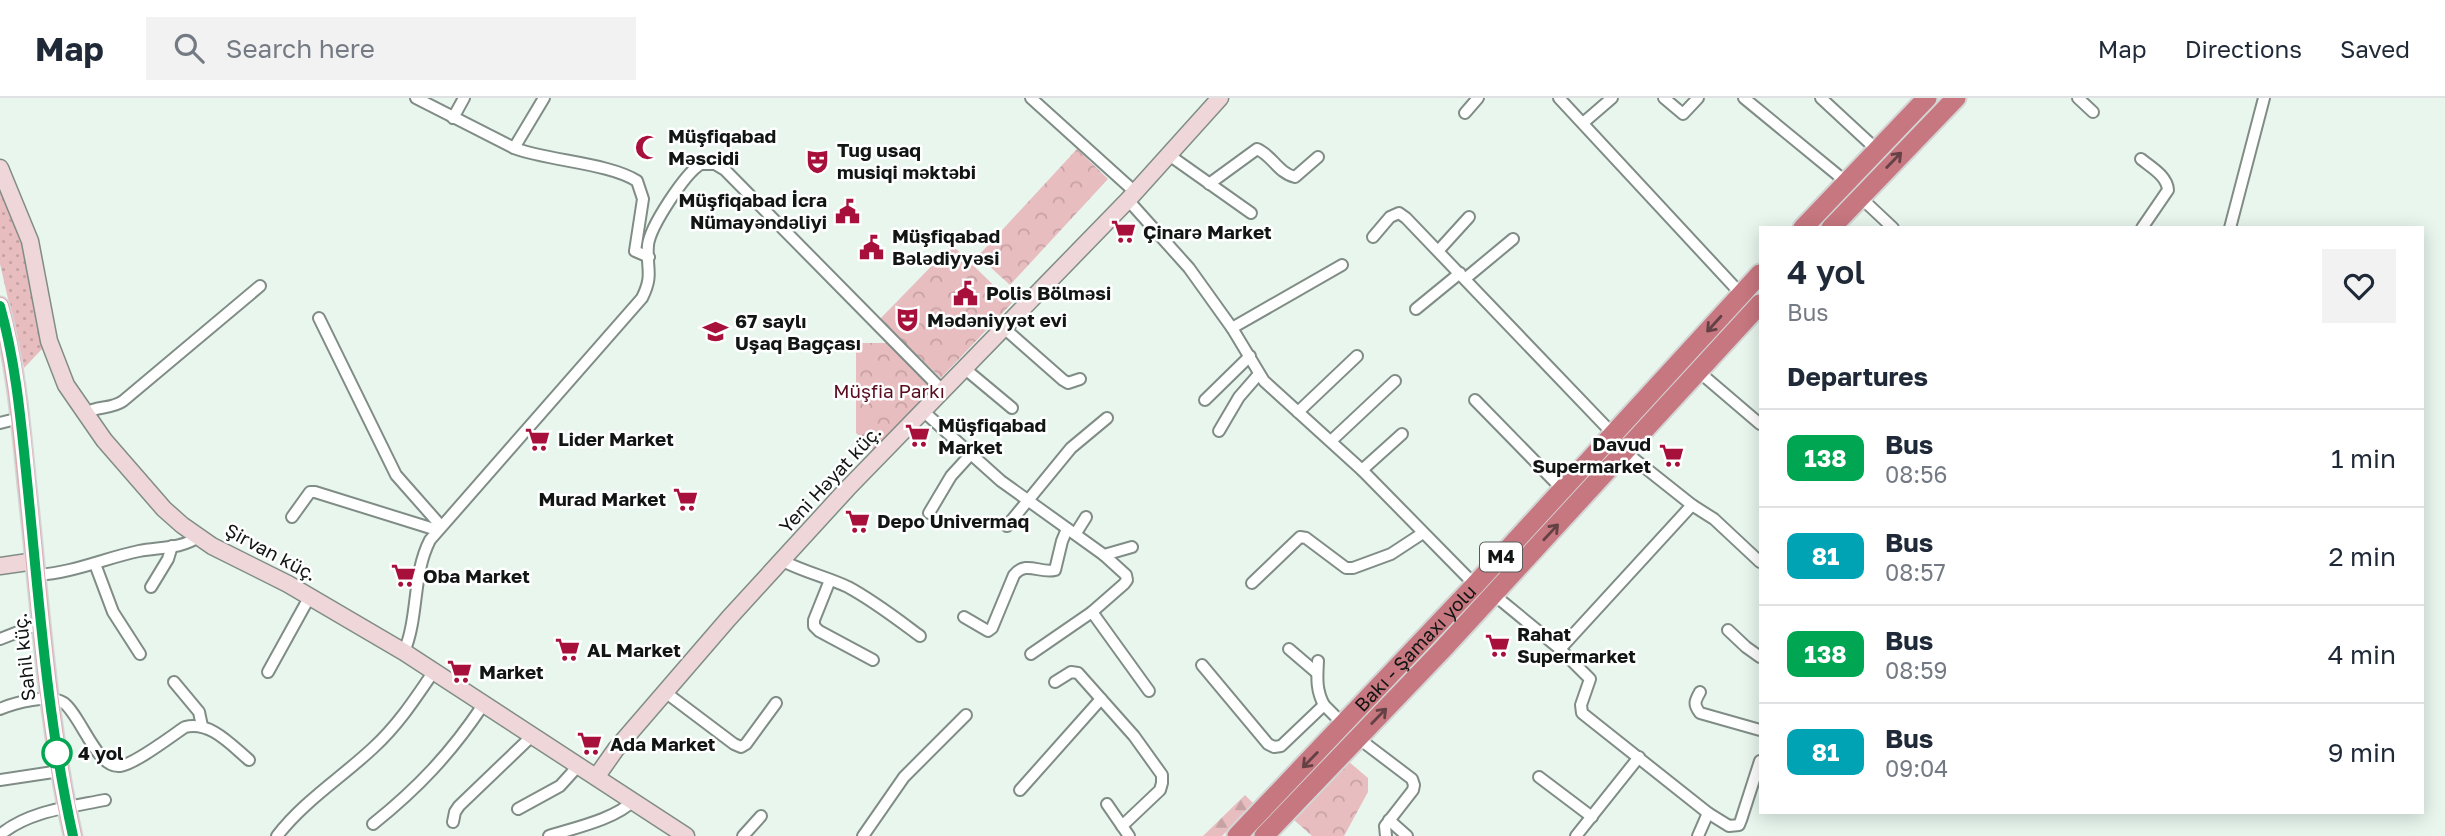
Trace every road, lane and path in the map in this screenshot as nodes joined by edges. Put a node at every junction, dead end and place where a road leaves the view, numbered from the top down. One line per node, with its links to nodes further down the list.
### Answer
1 (416, 98): 19 (street)
2 (464, 98): 19 (street)
3 (544, 98): 21 (street)
4 (1031, 98): 29 (street)
5 (1220, 98): 23 (street, Yeni Həyat küç.)
6 (1478, 98): 18 (street)
7 (1559, 98): 20 (street)
8 (1612, 98): 20 (street)
9 (1664, 98): 10 (street)
10 (1698, 98)
11 (1744, 98): 27 (street)
12 (1821, 98): 22 (street)
13 (1927, 98): 22 (highway)
14 (1956, 98): 30 (highway, one-way to 14)
15 (2078, 98): 17 (street)
16 (2264, 98): 37 (street)
17 (2093, 112)
18 (1465, 113)
19 (453, 118): 21 (street)
20 (1583, 123): 46 (street)
21 (514, 148): 41 (street)
22 (1876, 149): 27 (highway)
23 (1169, 155): 28 (street); 29 (street, Yeni Həyat küç.)
24 (1318, 157): 28 (street)
25 (2141, 159): 36 (street)
26 (0, 168): 66 (street, Şirvan küç.)
27 (1845, 181): 33 (highway)
28 (1209, 184): 31 (street)
29 (1131, 196): 51 (street, Yeni Həyat küç.); 52 (street)
30 (1859, 196): 34 (highway); 35 (street)
31 (1251, 213)
32 (1469, 217): 40 (street)
33 (1805, 226)
34 (1833, 226)
35 (1891, 226)
36 (2143, 226)
37 (2231, 226)
38 (1373, 237): 40 (street)
39 (1513, 239): 43 (street)
40 (1439, 250): 43 (street)
41 (649, 257): 60 (street); 85 (street)
42 (1342, 265): 52 (street)
43 (1463, 275): 49 (street); 73 (street)
44 (1759, 275): 46 (highway, Bakı - Şamaxı yolu / M4)
45 (260, 286): 66 (street)
46 (1741, 294): 73 (highway, Bakı - Şamaxı yolu / M4, one-way to 73)
47 (1759, 305): 56 (highway, Bakı - Şamaxı yolu / M4)
48 (0, 306): 67 (main road, Sahil küç.)
49 (1416, 309)
50 (319, 318): 85 (street)
51 (1004, 328): 55 (street, Yeni Həyat küç.); 58 (street)
52 (1233, 328): 53 (street)
53 (1250, 356): 57 (street); 61 (street)
54 (1357, 356): 65 (street)
55 (964, 368): 60 (street, Yeni Həyat küç.); 63 (street)
56 (1698, 372): 70 (street); 75 (highway, Bakı - Şamaxı yolu / M4)
57 (1259, 374): 65 (street); 71 (street)
58 (1080, 379)
59 (1395, 380): 74 (street)
60 (942, 390): 64 (street, Yeni Həyat küç.)
61 (1205, 400)
62 (1475, 400): 78 (street)
63 (1012, 408)
64 (923, 411): 76 (street); 92 (street, Yeni Həyat küç.)
65 (1298, 412): 74 (street)
66 (84, 414): 88 (street, Şirvan küç.)
67 (20, 418): 69 (street); 96 (main road, Sahil küç.)
68 (1107, 418): 79 (street)
69 (0, 423)
70 (1759, 423)
71 (1219, 431)
72 (1402, 434): 77 (street)
73 (1613, 434): 78 (highway, Bakı - Şamaxı yolu / M4)
74 (1331, 441): 77 (street)
75 (1625, 451): 80 (street); 101 (highway, Bakı - Şamaxı yolu / M4, one-way to 75)
76 (971, 454): 79 (street); 81 (street)
77 (1362, 470): 87 (street)
78 (1563, 490): 99 (highway, Bakı - Şamaxı yolu / M4)
79 (1026, 500): 84 (street); 86 (street)
80 (1692, 505): 93 (street); 110 (street)
81 (929, 513)
82 (292, 517): 85 (street)
83 (1086, 517): 86 (street)
84 (1007, 526)
85 (439, 528): 111 (street)
86 (1071, 531): 91 (street); 104 (street)
87 (1423, 533): 98 (street); 99 (street)
88 (198, 537): 89 (street); 102 (street, Şirvan küç.)
89 (172, 546): 94 (street); 100 (street)
90 (1132, 547): 91 (street)
91 (1104, 555): 103 (street)
92 (783, 561): 97 (street); 124 (street, Yeni Həyat küç.)
93 (1759, 561)
94 (95, 564): 96 (street); 112 (street)
95 (0, 566): 96 (street)
96 (36, 568): 105 (main road, Sahil küç.)
97 (830, 580): 107 (street); 115 (street)
98 (1252, 583)
99 (1475, 585): 135 (highway, Bakı - Şamaxı yolu / M4)
100 (151, 587)
101 (1493, 594): 110 (street); 135 (highway, Bakı - Şamaxı yolu / M4, one-way to 101)
102 (310, 596): 111 (street, Şirvan küç.); 119 (street)
103 (1092, 612): 113 (street); 123 (street)
104 (964, 617)
105 (41, 623): 108 (street); 127 (main road, Sahil küç.)
106 (1727, 630): 114 (street)
107 (920, 636)
108 (0, 639)
109 (1289, 649): 120 (street)
110 (1560, 649): 137 (street)
111 (404, 652): 118 (street, Şirvan küç.)
112 (139, 654)
113 (1031, 654)
114 (1759, 656)
115 (873, 660)
116 (1318, 661): 120 (street)
117 (1202, 665): 130 (street)
118 (434, 671): 129 (street, Şirvan küç.); 160 (street)
119 (268, 672)
120 (1317, 673): 130 (street)
121 (174, 682): 133 (street)
122 (1055, 682): 126 (street)
123 (1149, 691)
124 (665, 692): 128 (street); 142 (street, Yeni Həyat küç.)
125 (1700, 692): 134 (street)
126 (1101, 699): 145 (street); 157 (street)
127 (50, 700): 131 (street); 133 (street); 141 (main road, Sahil küç.)
128 (776, 703)
129 (483, 705): 136 (street, Şirvan küç.); 156 (street)
130 (1324, 705): 135 (street)
131 (0, 709)
132 (965, 715): 164 (street)
133 (202, 726): 138 (street)
134 (1759, 730)
135 (1351, 731): 154 (street); 165 (highway, Bakı - Şamaxı yolu / M4, one-way to 165); 166 (highway, Bakı - Şamaxı yolu / M4)
136 (532, 736): 140 (street, Şirvan küç.); 155 (street)
137 (1639, 757): 151 (street); 153 (street)
138 (249, 760)
139 (1759, 764): 151 (street)
140 (579, 765): 142 (street, Şirvan küç.); 150 (street)
141 (60, 771): 144 (street); 149 (main road, Sahil küç.)
142 (597, 776): 147 (street, Şirvan küç.)
143 (1539, 778): 153 (street)
144 (0, 780)
145 (1020, 790)
146 (105, 800): 149 (street)
147 (634, 800): 161 (street); 162 (street, Şirvan küç.)
148 (1107, 804): 157 (street)
149 (66, 808): 158 (street); 159 (main road, Sahil küç.)
150 (518, 809)
151 (1708, 813): 170 (street)
152 (761, 816): 163 (street)
153 (1592, 817): 169 (street)
154 (1389, 821): 167 (street); 168 (street)
155 (453, 822)
156 (373, 824)
157 (1126, 831)
158 (0, 835)
159 (73, 836)
160 (277, 836)
161 (549, 836)
162 (686, 836)
163 (743, 836)
164 (863, 836)
165 (1237, 836)
166 (1264, 836)
167 (1386, 836)
168 (1408, 836)
169 (1576, 836)
170 (1698, 836)

